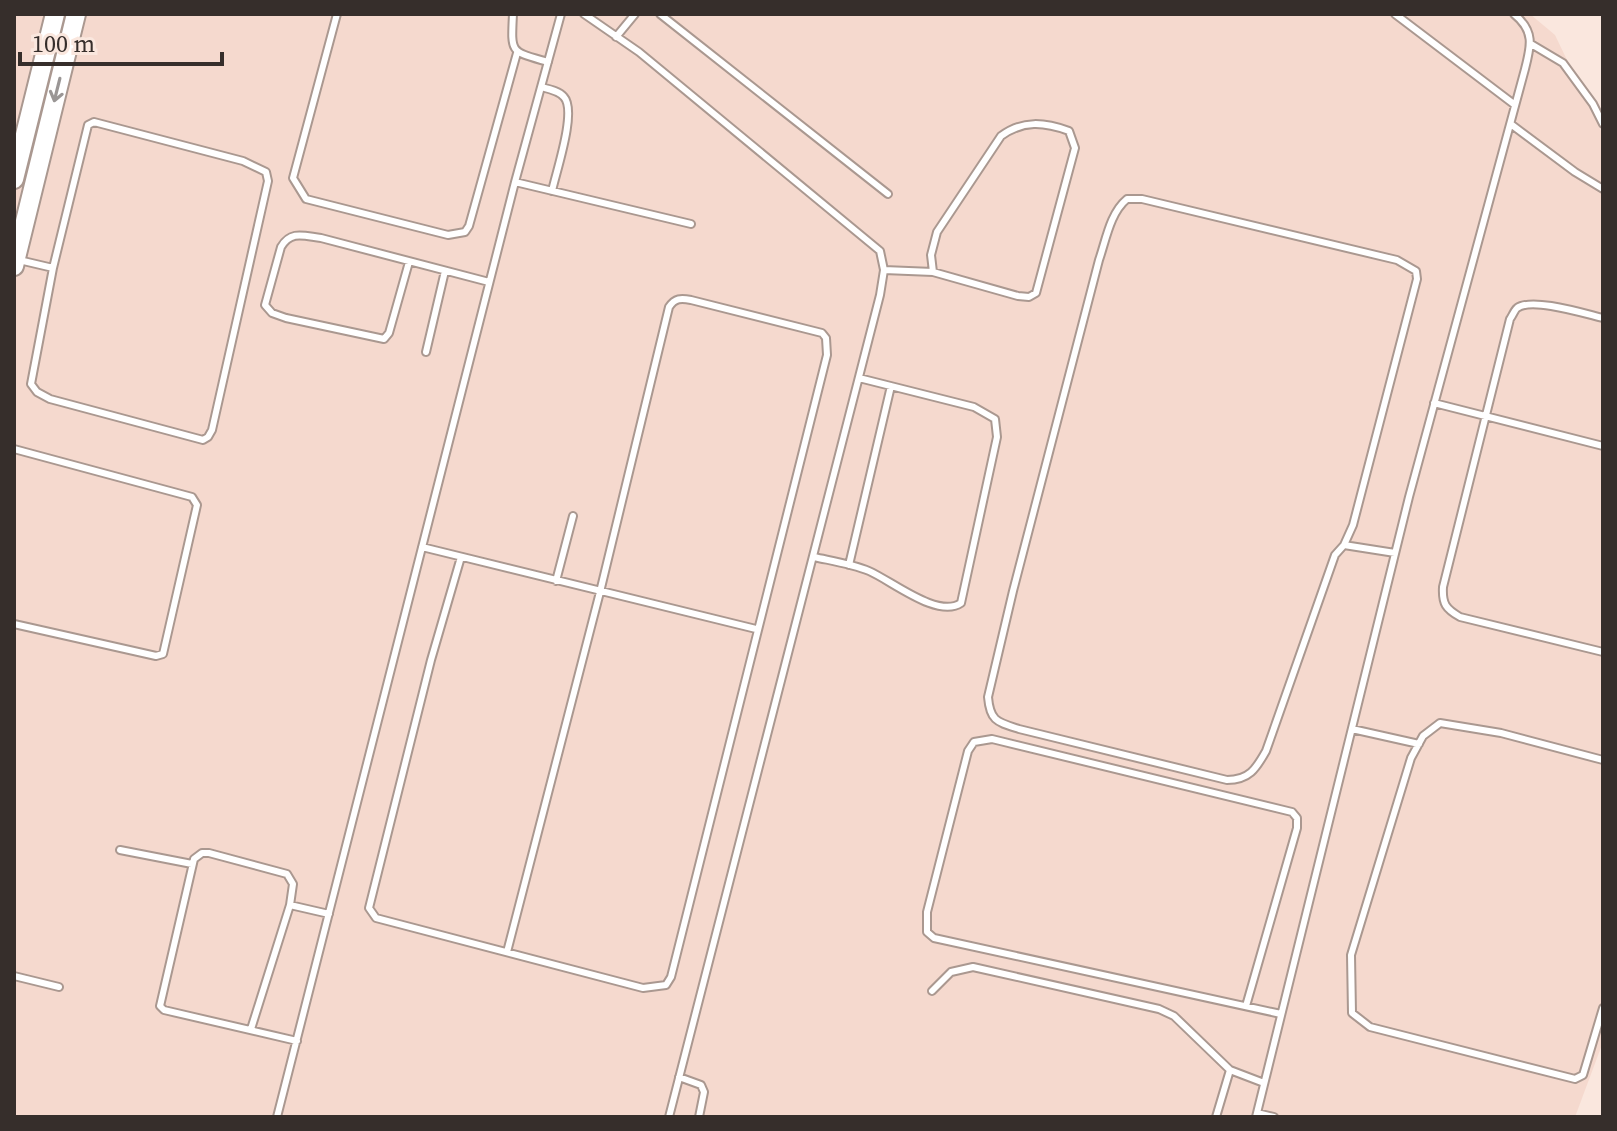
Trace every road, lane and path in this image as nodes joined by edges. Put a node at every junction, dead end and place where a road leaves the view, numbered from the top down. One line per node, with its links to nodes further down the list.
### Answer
1 (55, 14): 19 (street)
2 (76, 14): 25 (street, one-way to 25)
3 (337, 14): 13 (lane)
4 (513, 14): 13 (lane)
5 (561, 14): 14 (lane)
6 (584, 14): 11 (lane)
7 (635, 14): 11 (lane)
8 (660, 14): 23 (lane)
9 (1395, 14): 16 (lane)
10 (1514, 14): 12 (lane)
11 (616, 37): 28 (lane)
12 (1531, 44): 16 (lane); 17 (lane)
13 (517, 53): 14 (lane)
14 (548, 62): 15 (lane)
15 (541, 87): 20 (lane); 22 (lane)
16 (1515, 105): 18 (lane)
17 (1603, 124)
18 (1512, 125): 21 (lane); 36 (lane)
19 (14, 179)
20 (515, 182): 22 (lane); 31 (lane)
21 (1603, 189)
22 (552, 191): 24 (lane)
23 (888, 194)
24 (691, 224)
25 (15, 262): 27 (lane)
26 (409, 262): 26 (lane); 29 (lane)
27 (53, 268): 27 (lane)
28 (884, 270): 30 (lane); 34 (lane)
29 (445, 271): 31 (lane); 33 (lane)
30 (933, 272): 30 (lane)
31 (489, 282): 43 (lane)
32 (1603, 318): 37 (lane)
33 (426, 352)
34 (859, 378): 35 (lane); 46 (lane)
35 (891, 386): 47 (lane); 47 (lane)
36 (1434, 403): 37 (lane); 44 (lane)
37 (1486, 416): 38 (lane); 52 (lane)
38 (1603, 446)
39 (15, 450): 40 (lane); 50 (lane)
40 (14, 461)
41 (573, 516): 48 (lane)
42 (1344, 545): 42 (lane); 44 (lane)
43 (422, 547): 45 (lane); 59 (lane)
44 (1395, 553): 53 (lane)
45 (461, 557): 48 (lane); 60 (lane)
46 (814, 557): 47 (lane); 70 (lane)
47 (849, 565)
48 (556, 581): 49 (lane)
49 (600, 592): 51 (lane); 51 (lane); 60 (lane)
50 (14, 624)
51 (756, 629): 60 (lane)
52 (1603, 652)
53 (1352, 729): 54 (lane); 66 (lane)
54 (1419, 744): 55 (lane); 65 (lane)
55 (1603, 760)
56 (120, 850): 57 (lane)
57 (192, 864): 58 (lane); 67 (lane)
58 (290, 905): 59 (lane); 67 (lane)
59 (329, 914): 68 (lane)
60 (507, 952)
61 (14, 976): 62 (lane)
62 (59, 987)
63 (932, 991): 69 (lane)
64 (1246, 1006): 64 (lane); 66 (lane)
65 (1603, 1008)
66 (1281, 1014): 71 (lane)
67 (251, 1029): 68 (lane)
68 (297, 1041): 73 (lane)
69 (1230, 1070): 71 (lane); 76 (lane)
70 (679, 1077): 74 (lane); 75 (lane)
71 (1264, 1083): 72 (lane)
72 (1256, 1115): 77 (lane)
73 (277, 1117)
74 (669, 1117)
75 (699, 1117)
76 (1216, 1117)
77 (1274, 1117)

